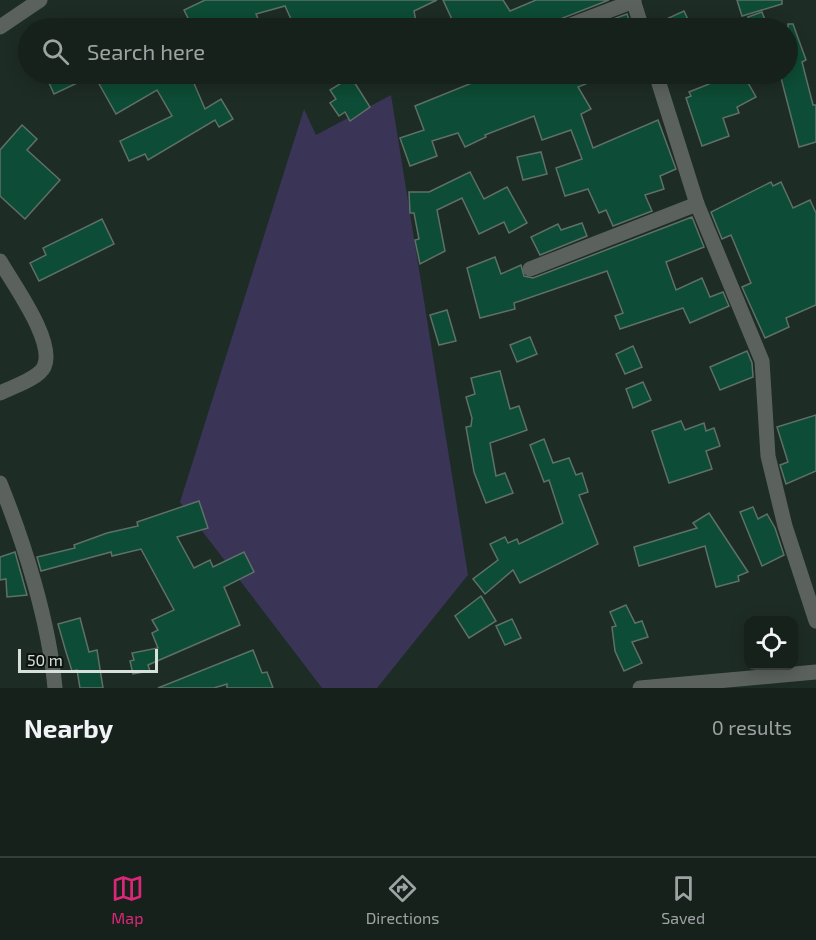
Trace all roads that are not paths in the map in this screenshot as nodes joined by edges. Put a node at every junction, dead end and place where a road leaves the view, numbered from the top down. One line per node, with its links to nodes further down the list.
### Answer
1 (40, 0): 5 (street)
2 (633, 0): 3 (street); 4 (street)
3 (588, 18)
4 (639, 18)
5 (0, 27)
6 (659, 84): 7 (street)
7 (697, 204): 9 (street); 12 (street)
8 (0, 261): 10 (street)
9 (530, 269)
10 (0, 393)
11 (0, 483): 14 (street)
12 (816, 621)
13 (816, 672): 15 (street)
14 (55, 688)
15 (640, 688)

